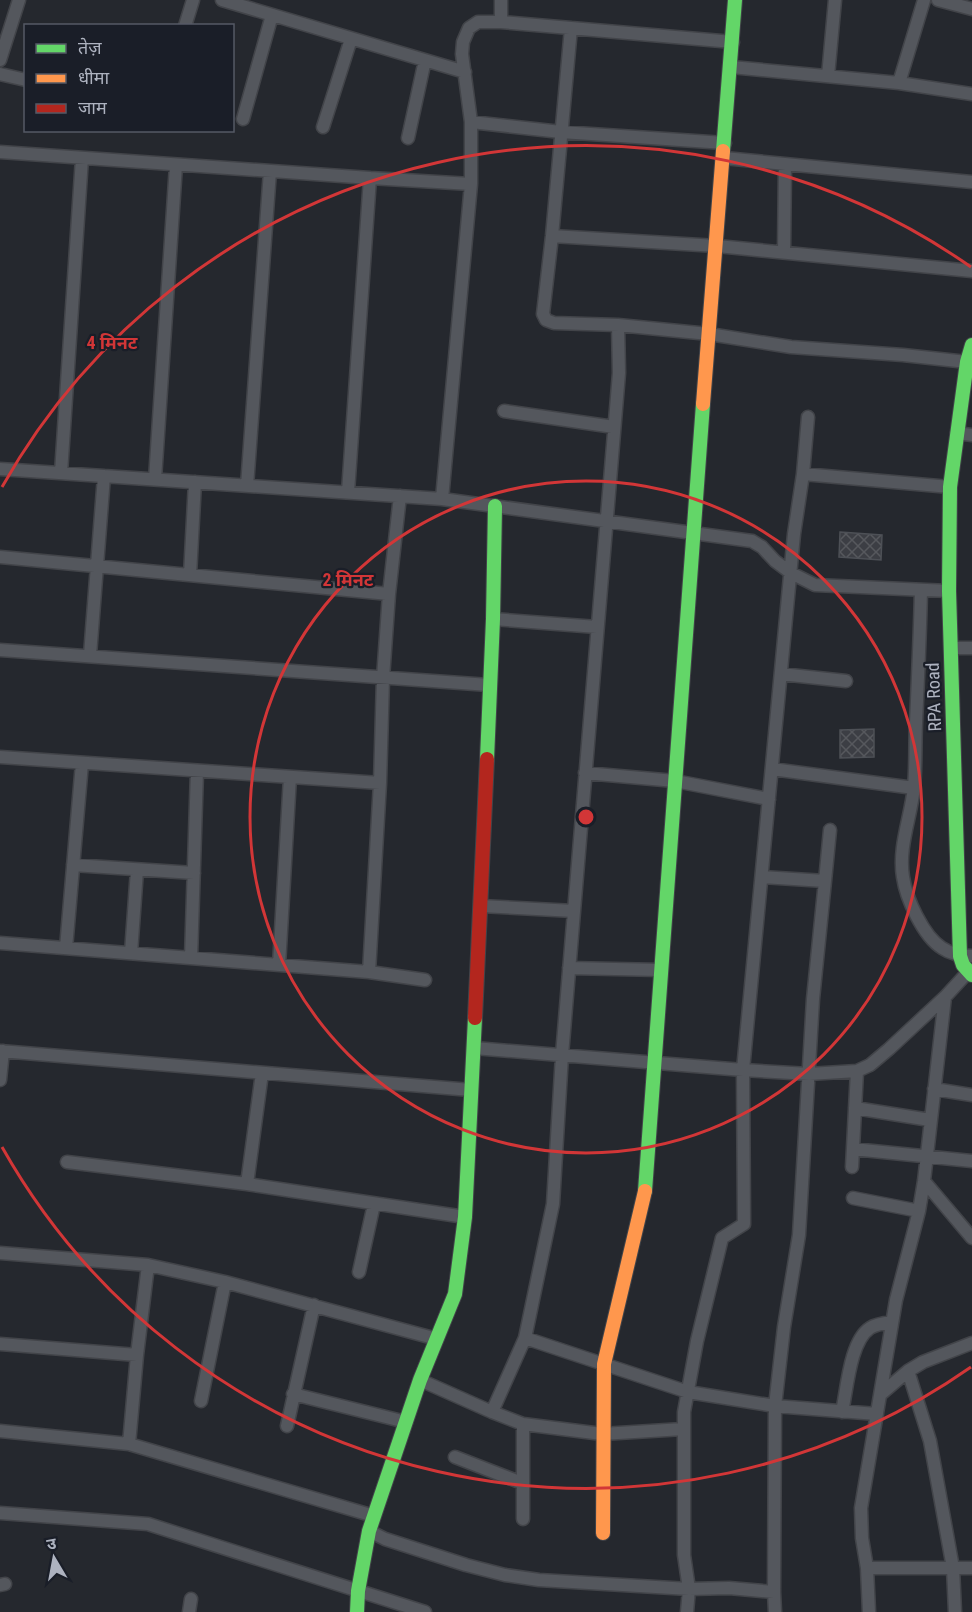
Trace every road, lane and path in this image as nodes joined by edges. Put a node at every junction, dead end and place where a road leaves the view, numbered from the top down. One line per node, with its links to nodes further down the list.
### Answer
1 (19, 0): 16 (street)
2 (193, 0): 12 (street)
3 (222, 0): 10 (street)
4 (501, 0): 11 (street)
5 (735, 0): 15 (street)
6 (835, 0): 21 (street)
7 (924, 0): 23 (street)
8 (938, 0): 9 (street)
9 (972, 9)
10 (272, 15): 14 (street); 25 (street)
11 (501, 22): 13 (street); 19 (street)
12 (186, 24)
13 (571, 28): 15 (street); 28 (street)
14 (351, 39): 17 (street); 27 (street)
15 (733, 42): 18 (street)
16 (0, 60)
17 (425, 60): 19 (street); 29 (street)
18 (731, 67): 21 (street); 30 (street)
19 (465, 72): 26 (street)
20 (0, 74): 22 (street)
21 (828, 76): 23 (street)
22 (24, 80)
23 (899, 83): 24 (street)
24 (972, 94)
25 (243, 119)
26 (471, 122): 28 (street); 39 (street)
27 (323, 127)
28 (561, 132): 30 (street); 40 (street)
29 (408, 138)
30 (725, 143): 33 (street)
31 (0, 152): 32 (street)
32 (82, 158): 35 (street); 56 (street)
33 (724, 158): 34 (street); 41 (street)
34 (785, 164): 38 (street); 42 (street)
35 (176, 165): 36 (street); 59 (street)
36 (270, 171): 37 (street); 61 (street)
37 (370, 178): 39 (street); 63 (street)
38 (972, 182)
39 (471, 184): 65 (street)
40 (552, 236): 41 (street); 44 (street)
41 (717, 246): 42 (street); 45 (street)
42 (784, 252): 43 (street)
43 (972, 271)
44 (618, 325): 45 (street); 52 (street)
45 (709, 334): 47 (street); 68 (street)
46 (972, 345): 47 (street, RPA Road)
47 (968, 362): 50 (street, RPA Road)
48 (972, 398): 50 (street, RPA Road)
49 (504, 411): 52 (street)
50 (960, 414): 53 (street, RPA Road)
51 (808, 417): 57 (street)
52 (614, 427): 67 (street)
53 (957, 432): 54 (street); 62 (street, RPA Road)
54 (972, 435)
55 (0, 469): 56 (street)
56 (61, 473): 58 (street)
57 (803, 474): 62 (street); 71 (street)
58 (104, 476): 59 (street); 70 (street)
59 (155, 479): 60 (street)
60 (195, 482): 61 (street); 72 (street)
61 (247, 486): 63 (street)
62 (950, 487): 74 (street, RPA Road)
63 (348, 492): 64 (street)
64 (399, 496): 65 (street); 75 (street)
65 (442, 499): 66 (street)
66 (495, 506): 67 (street); 76 (street)
67 (606, 522): 68 (street); 77 (street)
68 (693, 534): 71 (street); 92 (street)
69 (0, 557): 70 (street)
70 (97, 566): 72 (street); 81 (street)
71 (791, 573): 73 (street); 82 (street)
72 (190, 575): 75 (street)
73 (921, 590): 74 (street); 94 (street)
74 (949, 591): 78 (street, RPA Road)
75 (389, 594): 83 (street)
76 (493, 619): 77 (street); 85 (street)
77 (597, 627): 90 (street)
78 (951, 648): 79 (street); 107 (street, RPA Road)
79 (972, 648)
80 (0, 650): 81 (street)
81 (90, 655): 83 (street)
82 (781, 674): 84 (street); 88 (street)
83 (383, 678): 85 (street); 93 (street)
84 (846, 681)
85 (489, 685): 102 (street)
86 (0, 757): 87 (street)
87 (82, 763): 89 (street); 97 (street)
88 (772, 769): 94 (street); 95 (street)
89 (197, 771): 91 (street); 99 (street)
90 (585, 773): 92 (street); 103 (street)
91 (290, 777): 93 (street); 109 (street)
92 (675, 781): 95 (street); 111 (street)
93 (380, 783): 112 (street)
94 (914, 788): 107 (street)
95 (769, 799): 100 (street)
96 (830, 830): 101 (street)
97 (74, 865): 98 (street); 105 (street)
98 (137, 870): 99 (street); 106 (street)
99 (194, 873): 108 (street)
100 (762, 877): 101 (street); 120 (street)
101 (825, 881): 123 (street)
102 (481, 906): 103 (street); 116 (street)
103 (574, 910): 110 (street)
104 (0, 943): 105 (street)
105 (66, 948): 106 (street)
106 (131, 953): 108 (street)
107 (966, 956): 113 (street, RPA Road)
108 (191, 958): 109 (street)
109 (279, 965): 112 (street)
110 (569, 968): 111 (street); 118 (street)
111 (661, 970): 119 (street)
112 (369, 972): 114 (street)
113 (970, 974): 115 (street)
114 (426, 980)
115 (945, 997): 121 (street); 125 (street)
116 (474, 1048): 118 (street); 126 (street)
117 (1, 1051): 122 (street); 124 (street)
118 (562, 1055): 119 (street); 148 (street)
119 (655, 1062): 120 (street); 153 (street)
120 (743, 1070): 123 (street); 156 (street)
121 (857, 1071): 123 (street); 128 (street)
122 (262, 1073): 126 (street); 136 (street)
123 (809, 1074): 160 (street)
124 (0, 1080)
125 (934, 1089): 127 (street); 129 (street)
126 (471, 1090): 140 (street)
127 (972, 1095)
128 (855, 1108): 129 (street); 130 (street)
129 (930, 1120): 131 (street)
130 (853, 1149): 131 (street); 134 (street)
131 (927, 1155): 133 (street); 135 (street)
132 (67, 1161): 136 (street)
133 (972, 1161)
134 (852, 1167)
135 (924, 1181): 139 (street); 141 (street)
136 (247, 1184): 138 (street)
137 (853, 1198): 139 (street)
138 (374, 1204): 140 (street); 144 (street)
139 (919, 1211): 147 (street)
140 (465, 1217): 149 (street)
141 (972, 1238)
142 (0, 1253): 143 (street)
143 (148, 1265): 145 (street); 152 (street)
144 (359, 1272)
145 (225, 1282): 146 (street); 159 (street)
146 (314, 1305): 149 (street); 157 (street)
147 (892, 1322): 158 (street); 162 (street)
148 (525, 1338): 153 (street); 161 (street)
149 (437, 1339): 155 (street)
150 (972, 1343): 154 (street)
151 (0, 1344): 152 (street)
152 (136, 1355): 170 (street)
153 (604, 1364): 156 (street); 169 (street)
154 (908, 1371): 158 (street); 179 (street)
155 (420, 1380): 161 (street); 164 (street)
156 (688, 1392): 160 (street); 167 (street)
157 (293, 1394): 164 (street); 166 (street)
158 (881, 1394): 163 (street)
159 (201, 1401)
160 (775, 1406): 162 (street); 183 (street)
161 (492, 1412): 165 (street)
162 (842, 1412): 163 (street)
163 (877, 1414): 178 (street)
164 (406, 1422): 174 (street)
165 (523, 1424): 169 (street); 172 (street)
166 (287, 1426)
167 (683, 1430): 169 (street); 181 (street)
168 (0, 1431): 170 (street)
169 (602, 1434): 177 (street)
170 (129, 1444): 174 (street)
171 (455, 1457): 172 (street)
172 (522, 1483): 175 (street)
173 (0, 1513): 182 (street)
174 (374, 1516): 176 (street)
175 (523, 1519)
176 (369, 1531): 181 (street); 182 (street)
177 (603, 1533)
178 (867, 1568): 179 (street); 190 (street)
179 (953, 1568): 180 (street); 191 (street)
180 (972, 1568)
181 (689, 1589): 183 (street); 188 (street)
182 (358, 1591): 186 (street); 187 (street)
183 (774, 1592): 189 (street)
184 (191, 1599): 185 (street)
185 (189, 1612)
186 (357, 1612)
187 (425, 1612)
188 (687, 1612)
189 (774, 1612)
190 (869, 1612)
191 (955, 1612)

